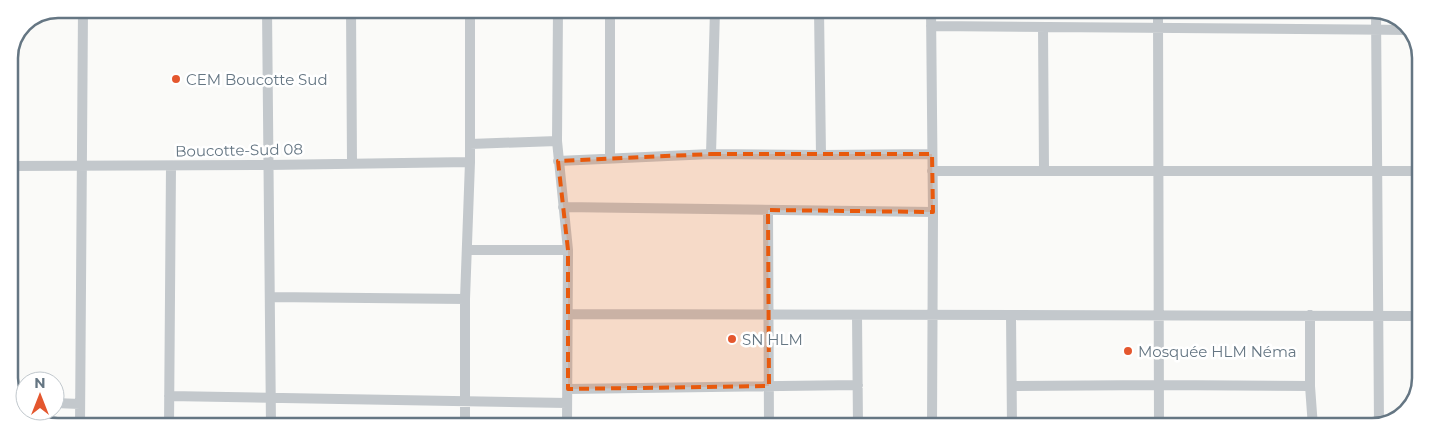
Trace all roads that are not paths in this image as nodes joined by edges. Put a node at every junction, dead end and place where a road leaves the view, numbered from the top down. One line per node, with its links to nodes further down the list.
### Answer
1 (83, 18): 28 (street)
2 (267, 18): 26 (street)
3 (351, 18): 25 (street)
4 (470, 18): 18 (street)
5 (558, 18): 17 (street)
6 (610, 18): 22 (street)
7 (715, 18): 19 (street)
8 (819, 18): 21 (street)
9 (930, 18): 12 (street)
10 (1158, 18): 14 (street)
11 (1376, 18): 15 (street)
12 (930, 26): 13 (street); 20 (street)
13 (1043, 27): 14 (street); 30 (street)
14 (1158, 28): 15 (street); 31 (street)
15 (1376, 30): 16 (street); 33 (street)
16 (1402, 30)
17 (556, 141): 18 (street); 23 (street)
18 (470, 144): 24 (street)
19 (711, 154): 21 (street); 22 (street)
20 (932, 154): 21 (street); 32 (street)
21 (821, 155)
22 (610, 158): 23 (street)
23 (558, 161): 35 (street)
24 (470, 162): 25 (street, Boucotte-Sud 08); 38 (street)
25 (352, 163): 26 (street, Boucotte-Sud 08)
26 (269, 165): 29 (street, Boucotte-Sud 08); 40 (street)
27 (18, 166): 28 (street, Boucotte-Sud 08)
28 (81, 166): 29 (street, Boucotte-Sud 08); 61 (street)
29 (171, 166): 57 (street)
30 (1044, 170): 31 (street); 32 (street)
31 (1158, 170): 33 (street); 45 (street)
32 (932, 171): 37 (street)
33 (1377, 171): 34 (street); 50 (street)
34 (1412, 171)
35 (563, 207): 36 (street); 39 (street)
36 (768, 210): 37 (street); 43 (street)
37 (933, 212): 44 (street)
38 (468, 250): 39 (street); 41 (street)
39 (568, 250): 42 (street)
40 (270, 298): 41 (street); 58 (street)
41 (465, 299): 59 (street)
42 (568, 314): 43 (street); 56 (street)
43 (769, 314): 46 (street); 53 (street)
44 (932, 314): 46 (street); 47 (street); 70 (street)
45 (1158, 314): 47 (street); 48 (street); 52 (street)
46 (857, 315): 51 (street)
47 (1011, 315): 54 (street)
48 (1310, 315): 50 (street); 55 (street)
49 (1412, 316): 50 (street)
50 (1378, 317): 74 (street)
51 (858, 385): 53 (street); 69 (street)
52 (1158, 385): 54 (street); 55 (street); 72 (street)
53 (769, 386): 56 (street); 68 (street)
54 (1012, 386): 71 (street)
55 (1310, 386): 73 (street)
56 (568, 388): 62 (street)
57 (169, 396): 58 (street); 64 (street)
58 (271, 399): 59 (street); 65 (street)
59 (464, 401): 62 (street); 66 (street)
60 (65, 403): 61 (street)
61 (80, 404): 63 (street)
62 (567, 404): 67 (street)
63 (80, 418)
64 (169, 418)
65 (272, 418)
66 (464, 418)
67 (566, 418)
68 (769, 418)
69 (858, 418)
70 (932, 418)
71 (1012, 418)
72 (1158, 418)
73 (1312, 418)
74 (1379, 418)

